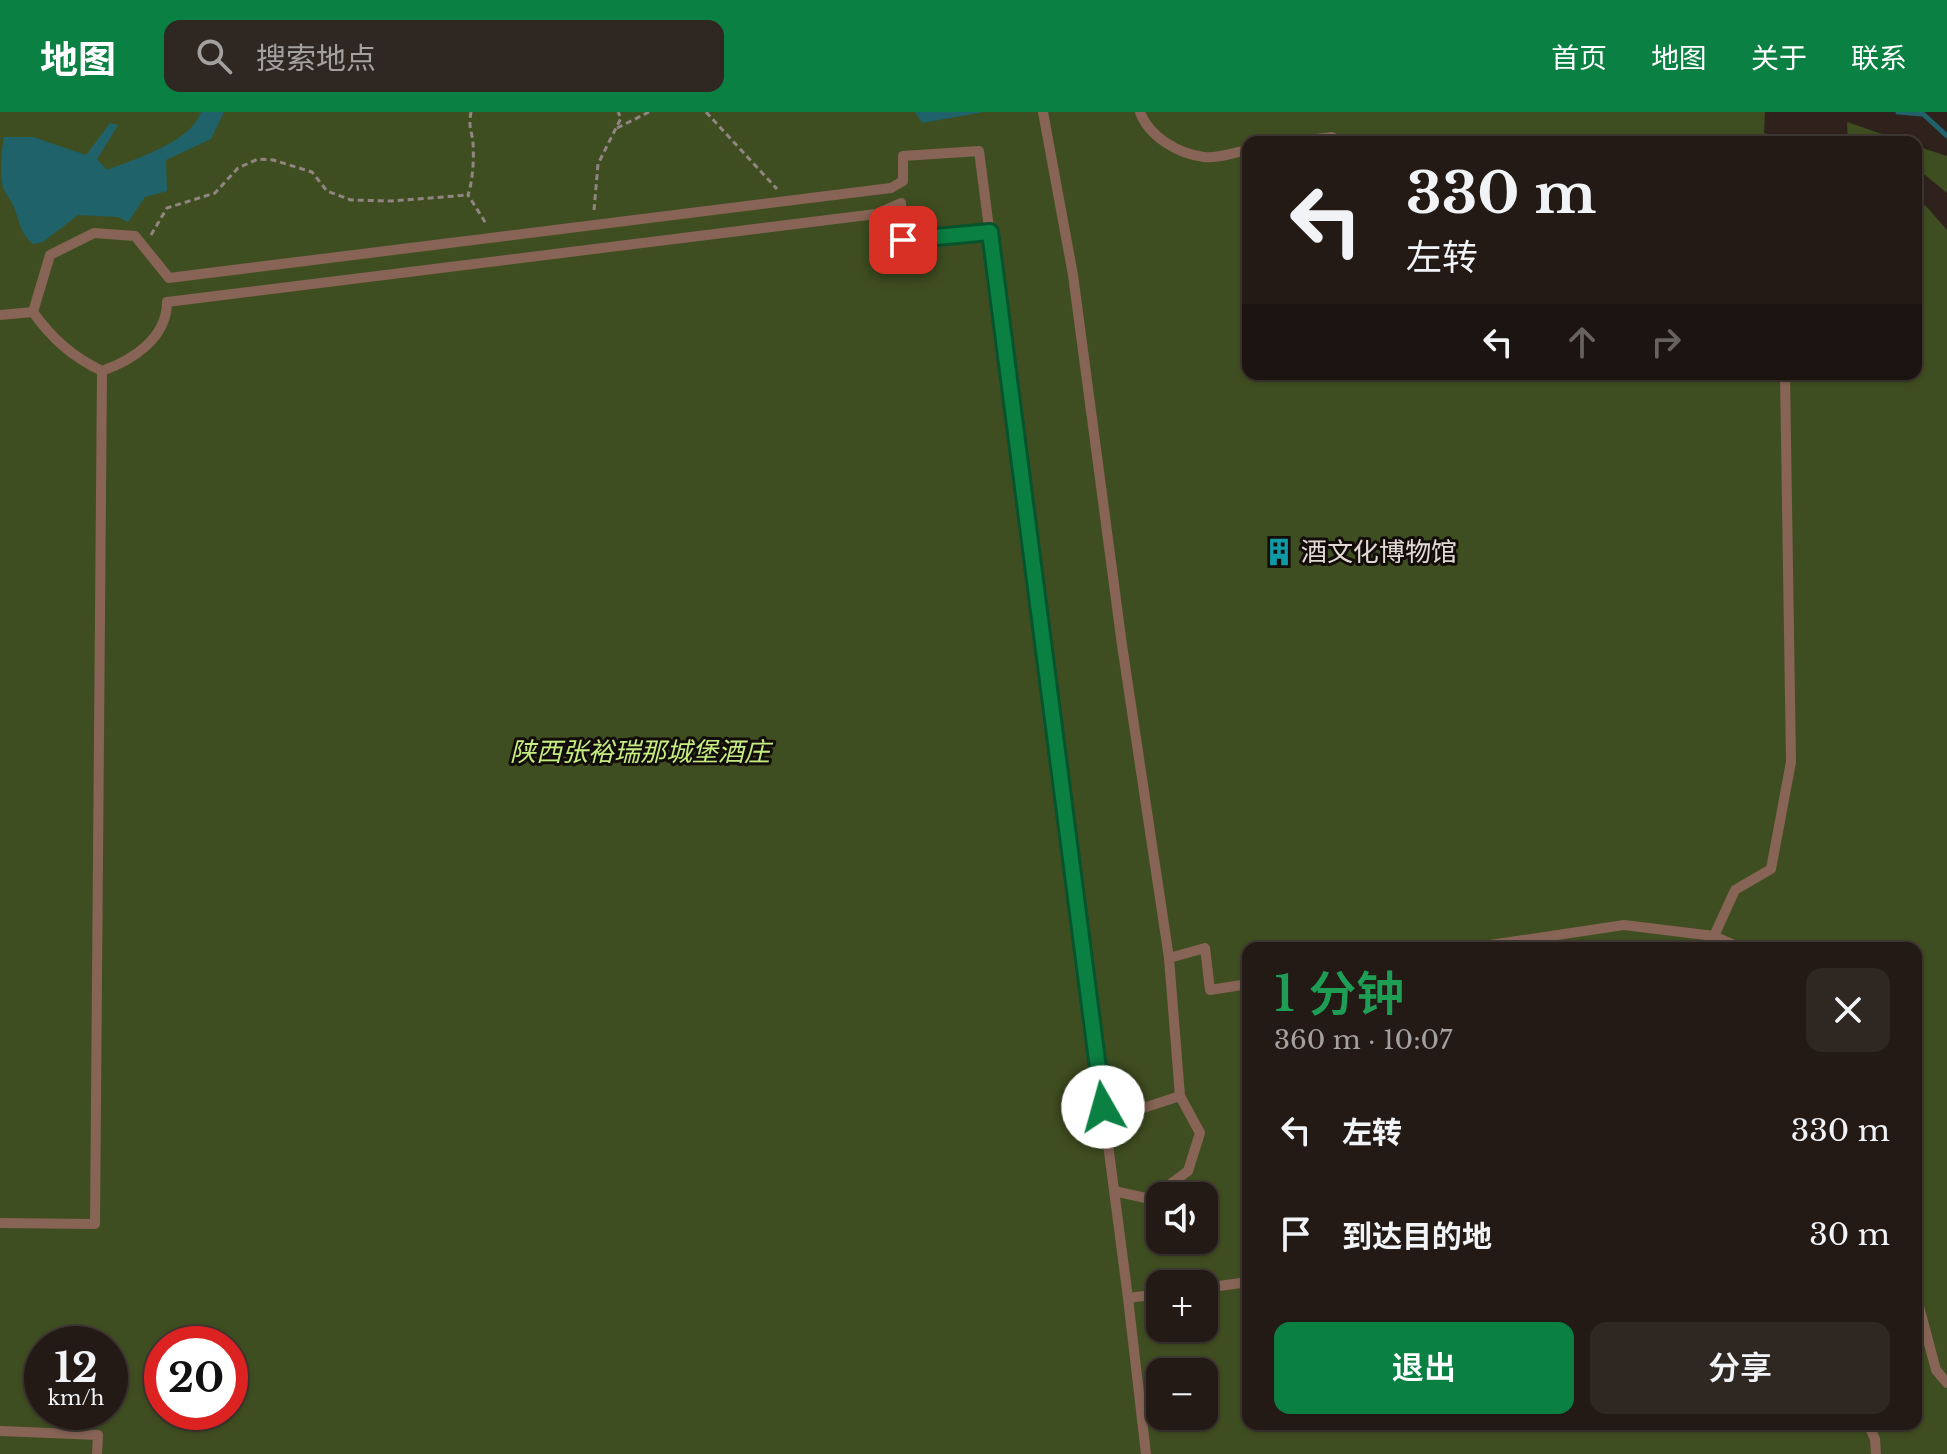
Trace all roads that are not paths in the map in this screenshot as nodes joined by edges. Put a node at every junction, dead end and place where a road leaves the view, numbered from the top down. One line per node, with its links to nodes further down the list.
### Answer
1 (1043, 112): 12 (lane)
2 (1140, 112): 3 (lane)
3 (1242, 151)
4 (990, 232): 5 (lane); 7 (lane); 15 (lane)
5 (33, 312): 6 (lane); 7 (lane)
6 (0, 315)
7 (102, 371): 17 (lane)
8 (1785, 380): 9 (lane)
9 (1714, 936): 10 (lane); 11 (lane)
10 (1545, 942)
11 (1728, 942)
12 (1169, 958): 13 (lane); 14 (lane)
13 (1242, 985)
14 (1180, 1096): 15 (lane); 16 (lane)
15 (1108, 1138): 16 (lane)
16 (1114, 1191): 21 (lane)
17 (0, 1223)
18 (1242, 1283): 19 (lane)
19 (1218, 1286)
20 (1146, 1296): 21 (lane)
21 (1128, 1298): 27 (lane)
22 (1922, 1318): 23 (lane)
23 (1947, 1383)
24 (1871, 1430): 28 (lane)
25 (0, 1431): 26 (lane)
26 (97, 1454)
27 (1146, 1454)
28 (1876, 1454)

